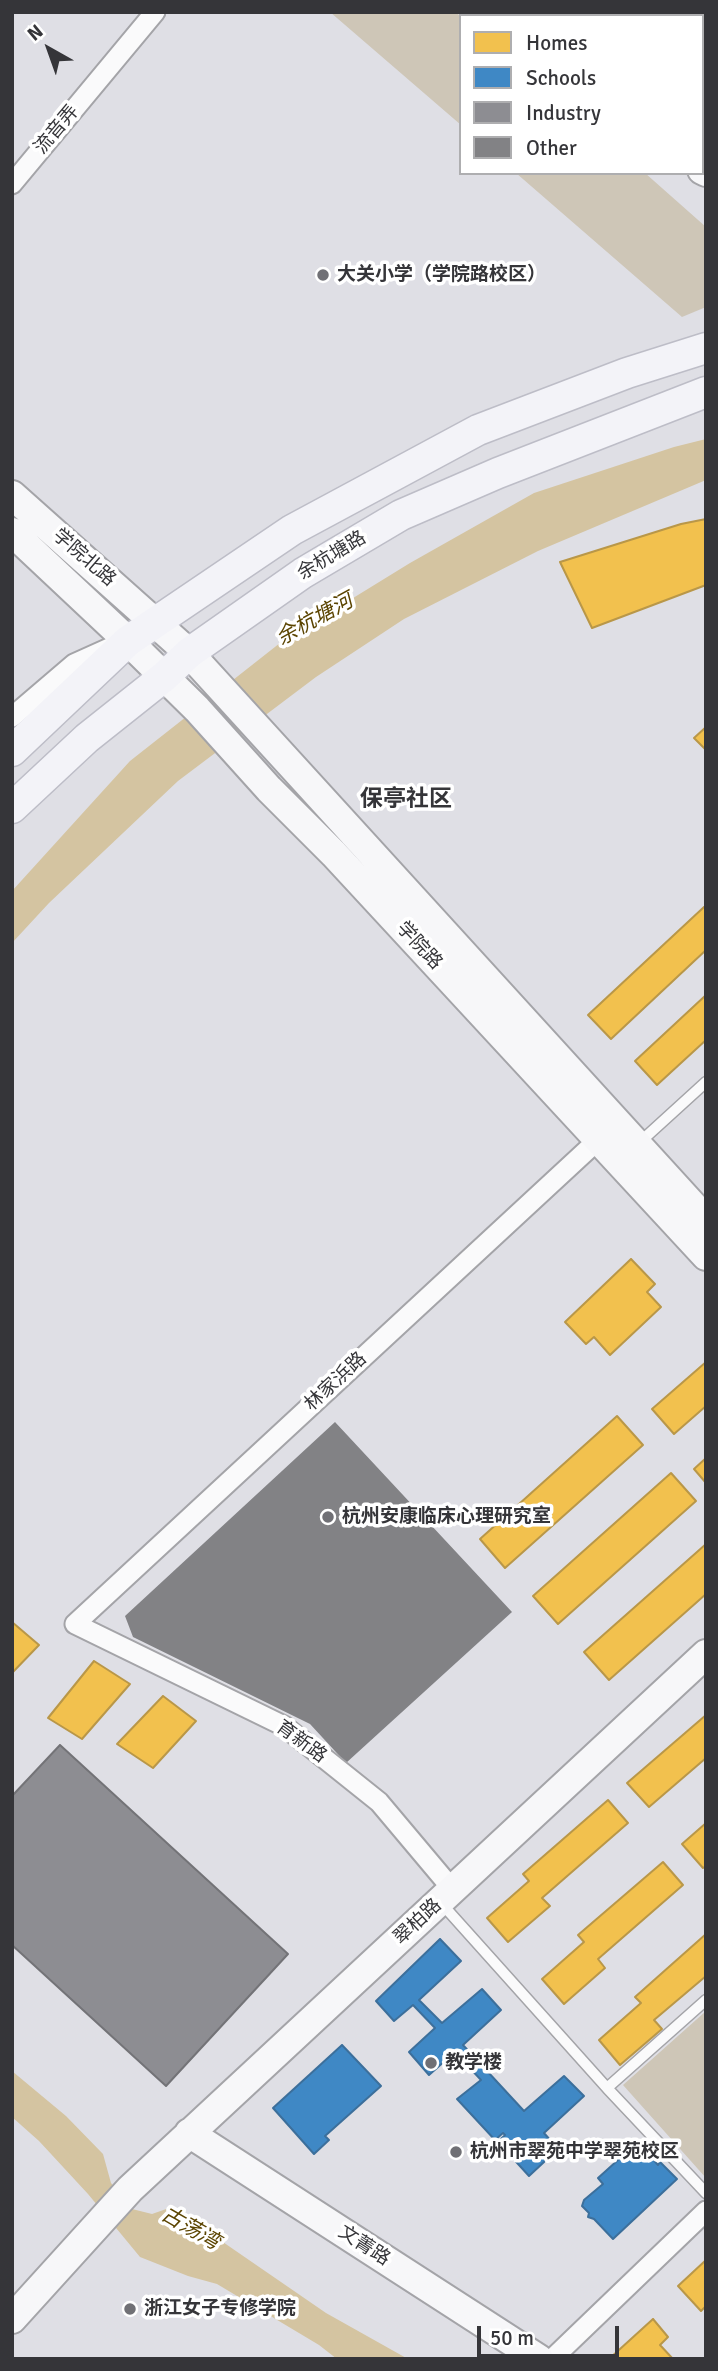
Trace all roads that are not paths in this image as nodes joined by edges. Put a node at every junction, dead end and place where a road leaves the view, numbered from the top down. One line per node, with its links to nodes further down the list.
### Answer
1 (155, 12): 2 (street, 流音弄)
2 (12, 184)
3 (706, 348): 7 (main road)
4 (706, 392): 9 (main road, 余杭塘路)
5 (12, 495): 7 (main road, 学院北路)
6 (12, 532): 8 (main road, 学院北路)
7 (156, 622): 8 (main road); 9 (main road, 学院路)
8 (128, 640): 10 (main road, 学院路); 11 (street); 12 (main road)
9 (189, 653): 10 (main road, 余杭塘路); 16 (main road, 学院路)
10 (165, 676): 13 (main road, 余杭塘路); 15 (main road, 学院路)
11 (12, 717)
12 (12, 751)
13 (12, 808)
14 (706, 1082): 16 (lane)
15 (597, 1140): 18 (main road, 学院路); 19 (street, 林家浜路)
16 (637, 1145): 17 (main road, 学院路)
17 (706, 1220)
18 (706, 1255)
19 (75, 1624): 21 (street, 育新路)
20 (706, 1654): 21 (main road, 翠柏路)
21 (446, 1896): 23 (lane); 24 (main road, 翠柏路)
22 (706, 2000): 23 (lane)
23 (607, 2088): 25 (lane)
24 (189, 2133): 27 (main road, 翠柏路); 28 (main road, 文菁路)
25 (706, 2193)
26 (706, 2211): 29 (street)
27 (12, 2319)
28 (539, 2359)
29 (552, 2359)

